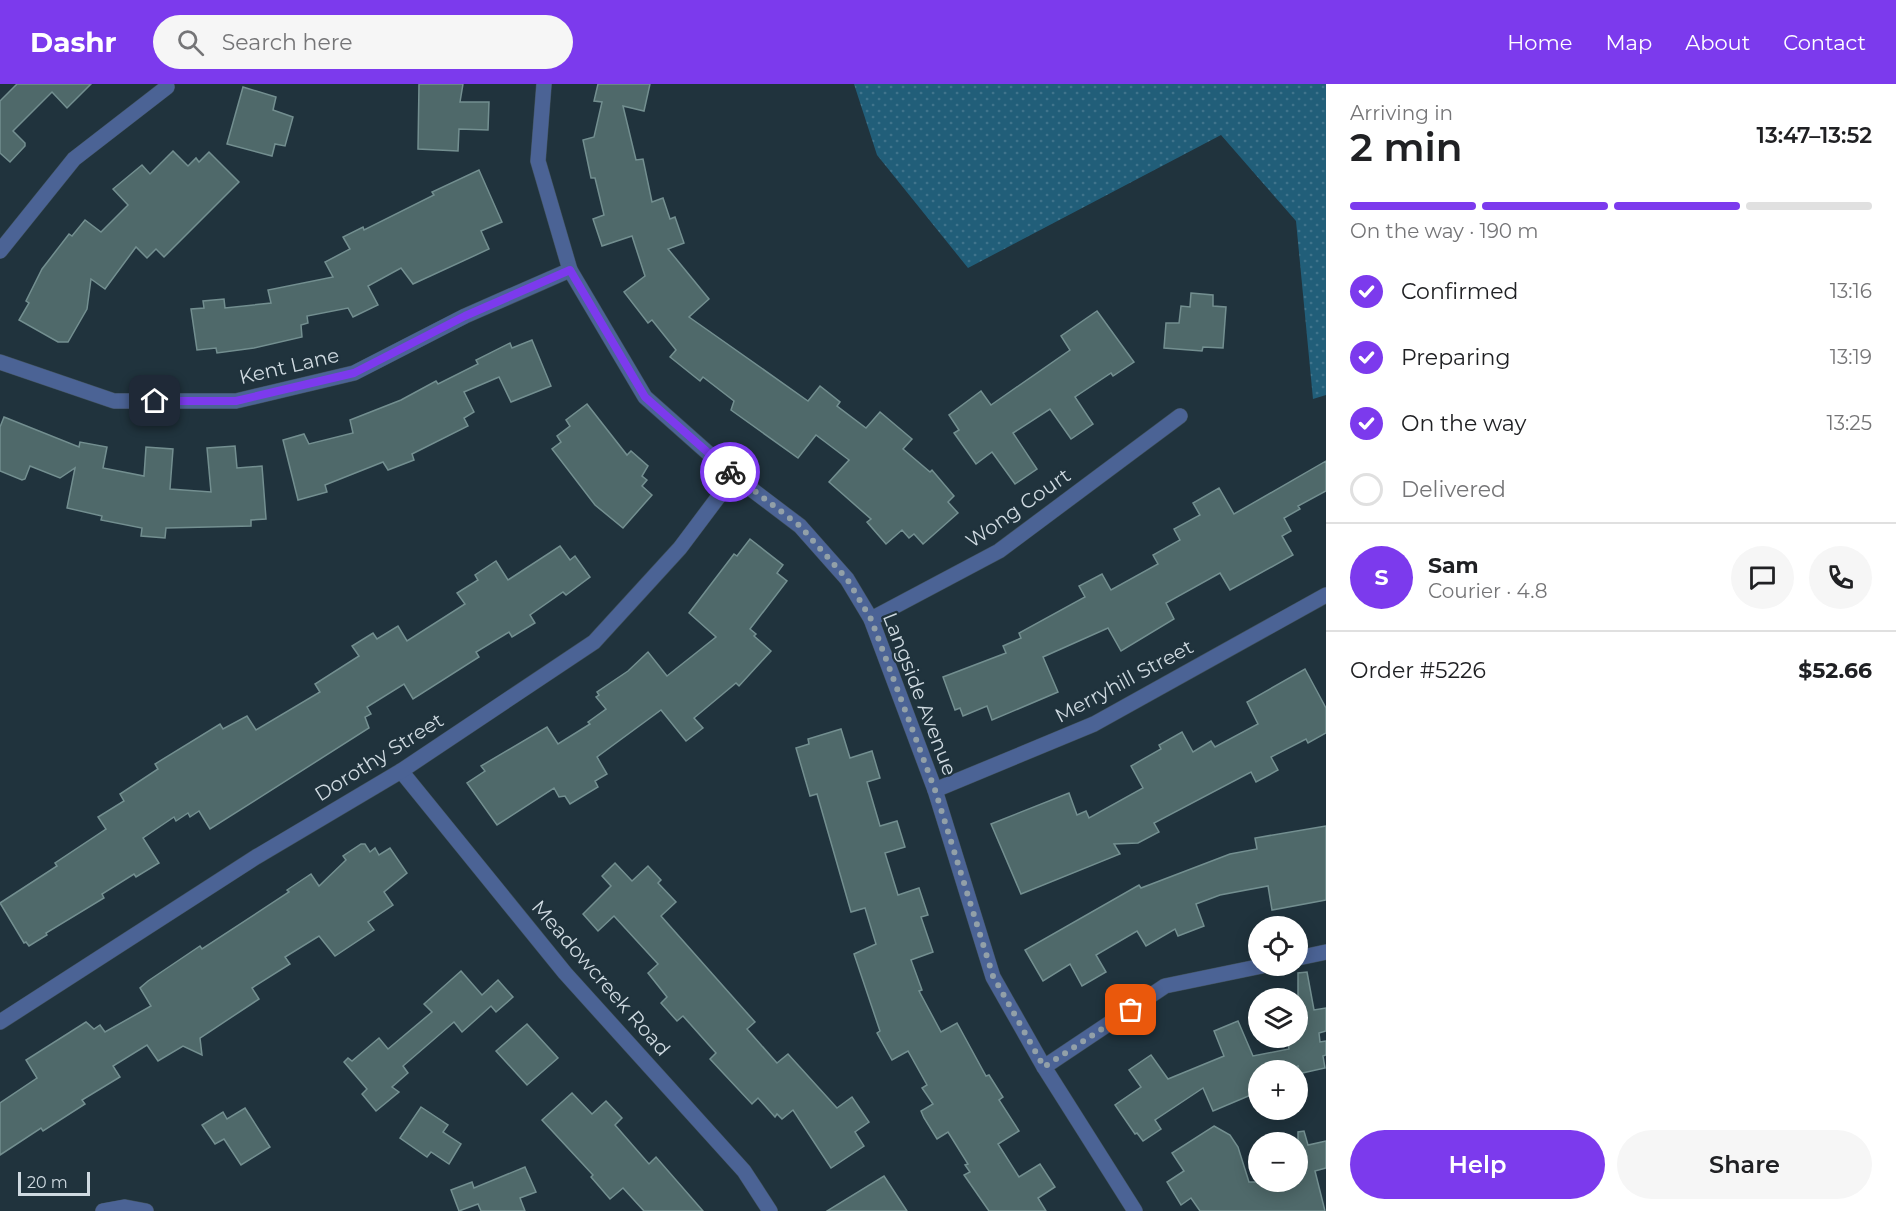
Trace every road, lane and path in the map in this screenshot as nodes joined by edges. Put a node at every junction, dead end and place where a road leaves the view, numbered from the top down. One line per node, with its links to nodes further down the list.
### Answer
1 (544, 84): 4 (street, Langside Avenue)
2 (167, 87): 3 (street)
3 (0, 251)
4 (570, 270): 5 (street, Kent Lane); 7 (street, Langside Avenue)
5 (0, 362)
6 (1180, 416): 9 (street, Wong Court)
7 (734, 476): 9 (street, Langside Avenue); 10 (street, Dorothy Street)
8 (1326, 595): 11 (street, Merryhill Street)
9 (871, 619): 11 (street, Langside Avenue)
10 (401, 771): 15 (street, Dorothy Street); 19 (street, Meadowcreek Road)
11 (935, 790): 16 (street, Langside Avenue)
12 (1326, 952): 13 (street)
13 (1308, 956)
14 (1248, 969): 16 (street)
15 (0, 1022)
16 (1044, 1067): 20 (street, Langside Avenue)
17 (104, 1211): 18 (street)
18 (146, 1211)
19 (770, 1211)
20 (1135, 1211)

